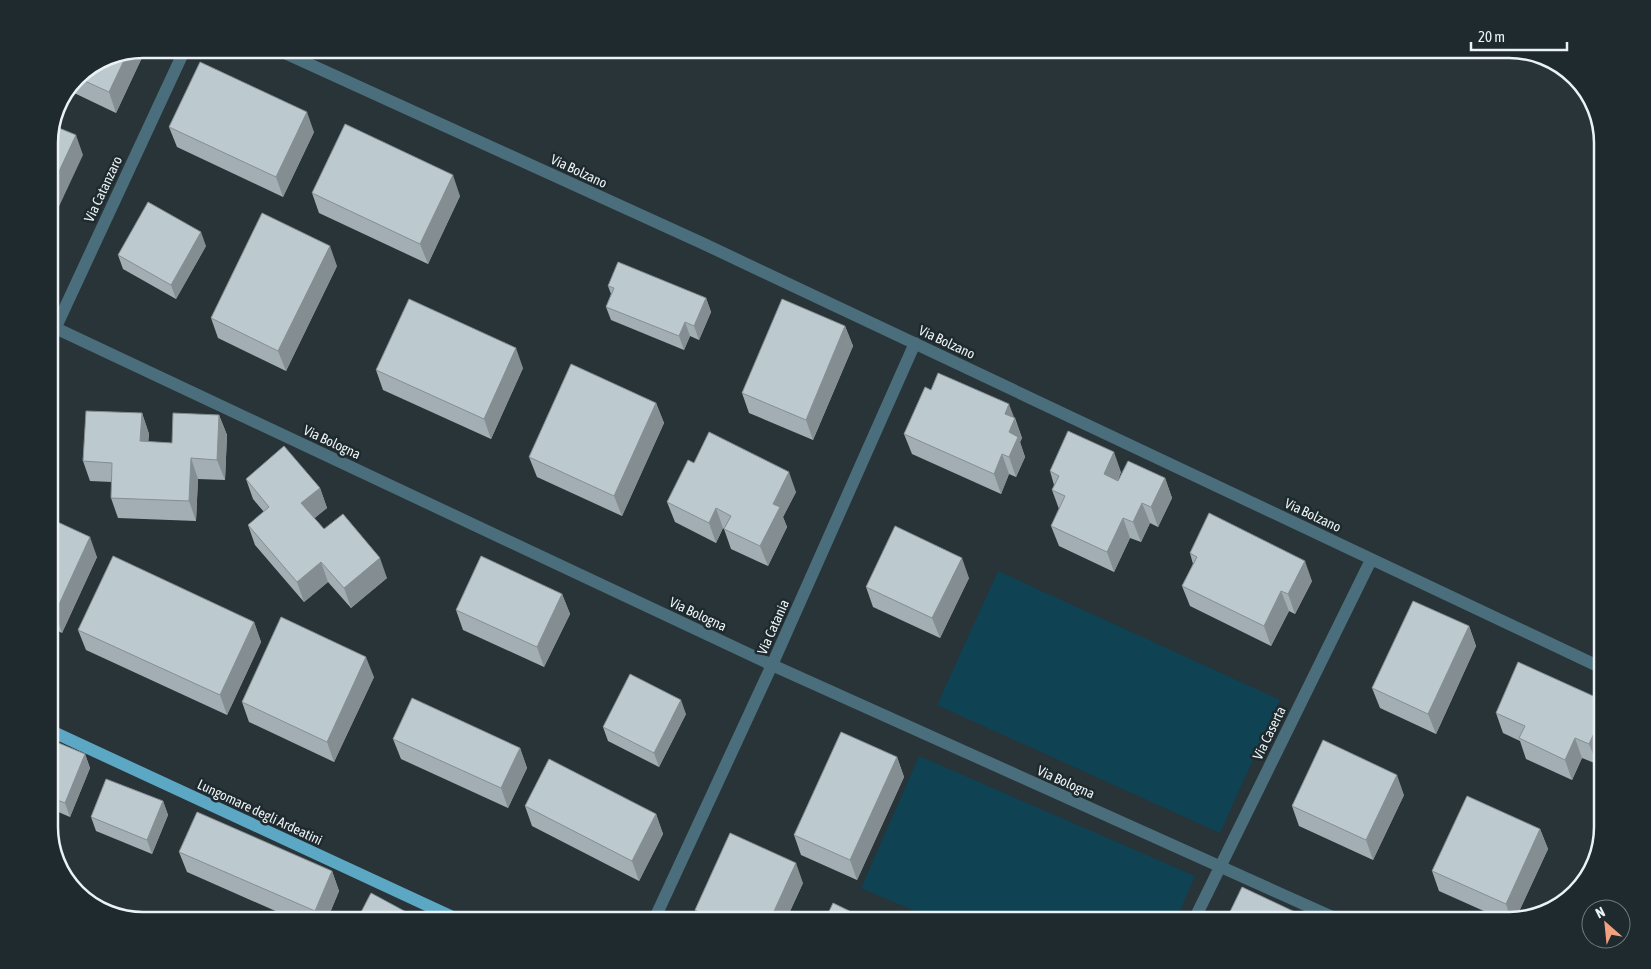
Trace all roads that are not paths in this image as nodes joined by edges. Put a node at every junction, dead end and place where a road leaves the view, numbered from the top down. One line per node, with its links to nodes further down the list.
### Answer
1 (180, 58): 3 (street, Via Catanzaro)
2 (296, 58): 5 (street, Via Bolzano)
3 (58, 313)
4 (58, 329): 8 (street, Via Bologna)
5 (915, 344): 6 (street, Via Bolzano); 8 (street, Via Catania)
6 (1371, 560): 7 (street, Via Bolzano); 10 (street, Via Caserta)
7 (1594, 664)
8 (772, 666): 10 (street, Via Bologna); 12 (street, Via Catania)
9 (58, 734): 11 (main road, Lungomare degli Ardeatini)
10 (1220, 868): 13 (street, Via Caserta); 14 (street, Via Bologna)
11 (442, 912)
12 (658, 912)
13 (1198, 912)
14 (1321, 912)

